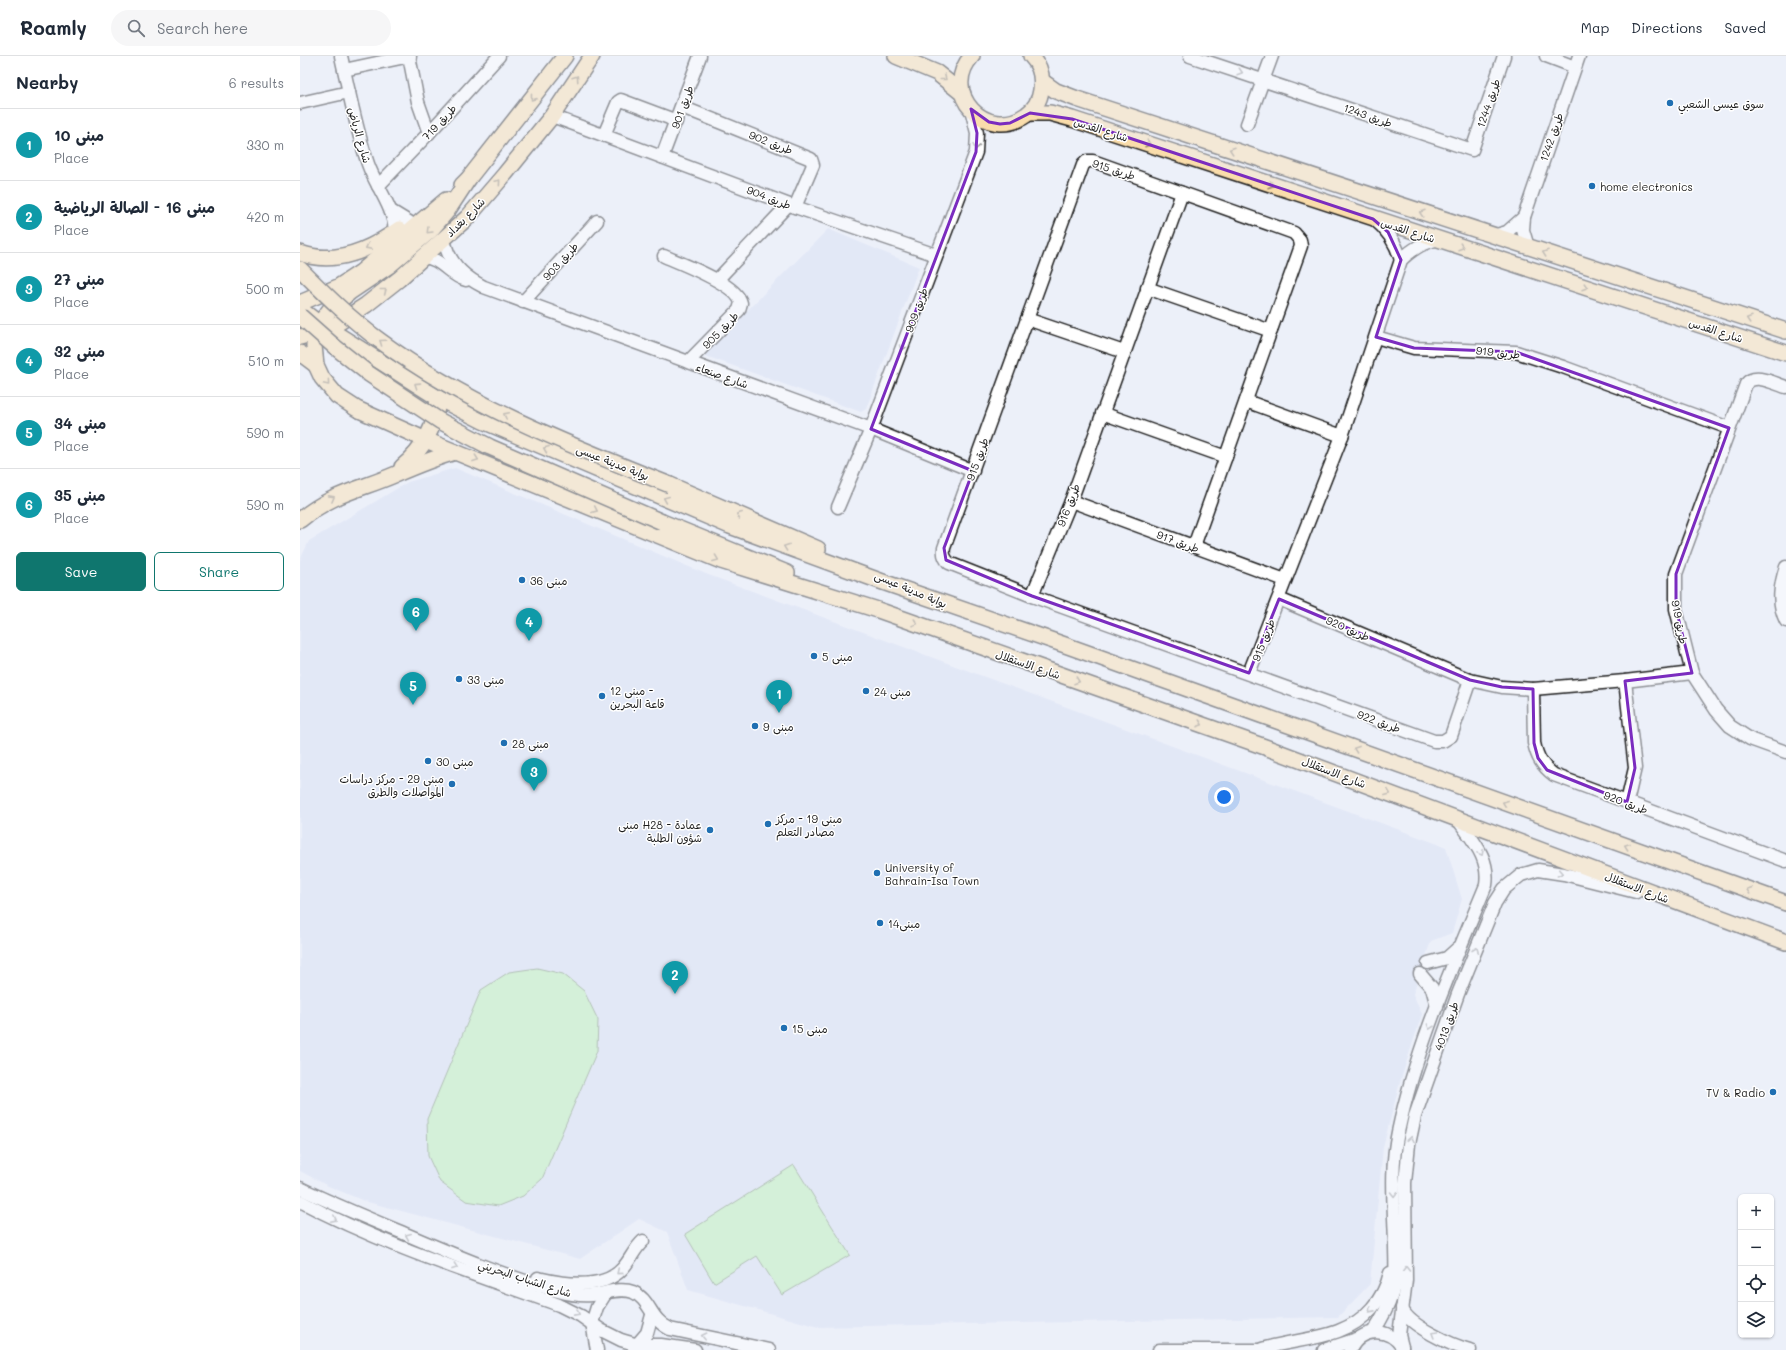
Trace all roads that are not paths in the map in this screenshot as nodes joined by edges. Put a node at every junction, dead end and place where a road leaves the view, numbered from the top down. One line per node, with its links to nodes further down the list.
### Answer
1 (341, 56): 15 (street, شارع الرياض)
2 (409, 56): 15 (street); 27 (street)
3 (499, 56): 27 (street, طريق 719)
4 (565, 56): 31 (main road, one-way to 31)
5 (592, 56): 24 (main road, شارع بغداد, one-way to 5)
6 (700, 56): 21 (street, طريق 901)
7 (896, 56): 19 (main road, one-way to 19)
8 (972, 56): 19 (main road)
9 (1031, 56): 17 (main road)
10 (1190, 56): 16 (street, طريق 1243, one-way to 16)
11 (1272, 56): 16 (street)
12 (1504, 56): 29 (street, طريق 1244)
13 (1546, 56): 14 (street)
14 (1577, 61): 36 (street, طريق 1242)
15 (344, 70): 18 (street, شارع الرياض)
16 (1264, 80): 26 (street); 29 (street, طريق 1243)
17 (1042, 81): 23 (main road); 41 (main road, شارع القدس, one-way to 17)
18 (349, 92): 20 (street); 32 (street, شارع الرياض)
19 (963, 94): 22 (main road)
20 (300, 103)
21 (682, 107): 25 (street, طريق 901); 34 (street, طريق 902)
22 (971, 110): 23 (main road); 46 (street, طريق 909, one-way to 46)
23 (1030, 112): 37 (main road, شارع القدس, one-way to 37)
24 (552, 116): 28 (street, طريق 904); 42 (main road, شارع بغداد, one-way to 24)
25 (676, 122): 28 (street); 30 (street, طريق 901)
26 (1247, 124)
27 (429, 133): 32 (street, طريق 719)
28 (604, 135): 30 (street, طريق 904)
29 (1472, 150)
30 (662, 157): 34 (street, طريق 904)
31 (469, 178): 39 (main road); 55 (main road); 60 (main road, one-way to 60)
32 (378, 186): 35 (street, شارع الرياض)
33 (1182, 193): 53 (street, طريق 916); 59 (street, طريق 915); 61 (street, طريق 915)
34 (792, 206): 46 (street, طريق 904); 52 (street)
35 (391, 210): 39 (street, شارع الرياض); 40 (street, شارع الرياض)
36 (1524, 217): 41 (street, طريق 1242); 44 (street, طريق 1242)
37 (1373, 219): 43 (main road, شارع القدس); 49 (street)
38 (596, 221): 54 (street, طريق 903)
39 (409, 222): 40 (main road)
40 (395, 232): 45 (main road, one-way to 45)
41 (1493, 236): 44 (main road, شارع القدس)
42 (444, 238): 48 (main road, شارع بغداد); 51 (street, شارع صنعاء)
43 (1439, 239): 49 (street); 67 (main road, شارع القدس, one-way to 67)
44 (1528, 247): 62 (main road, شارع القدس, one-way to 44)
45 (300, 253)
46 (936, 255): 76 (street, طريق 909, one-way to 76)
47 (664, 256): 52 (street, طريق 905)
48 (424, 257): 51 (street, شارع صنعاء); 56 (main road, شارع بغداد, one-way to 48)
49 (1401, 260): 64 (street, طريق 915)
50 (300, 269): 91 (main road, بوابة مدينة عيسى, one-way to 50, bridge)
51 (471, 280): 54 (street, شارع صنعاء)
52 (717, 280): 69 (street, طريق 905)
53 (1147, 288): 61 (street); 66 (street, طريق 916)
54 (523, 302): 69 (street, شارع صنعاء)
55 (300, 303)
56 (366, 305): 60 (main road, شارع بغداد); 65 (main road)
57 (300, 309): 60 (main road)
58 (300, 316): 92 (main road, bridge)
59 (1027, 319): 66 (street); 81 (street, طريق 915)
60 (321, 329): 63 (main road, شارع بغداد); 65 (main road); 70 (main road)
61 (1271, 331): 73 (street, طريق 915)
62 (1786, 331)
63 (300, 337)
64 (1376, 337): 75 (street, طريق 919); 77 (street, طريق 915)
65 (360, 348): 72 (main road, one-way to 65)
66 (1124, 352): 74 (street, طريق 916)
67 (1786, 353)
68 (300, 354): 70 (main road)
69 (688, 362): 76 (street, شارع صنعاء)
70 (316, 365): 78 (main road, one-way to 78)
71 (1786, 387): 75 (street, طريق 919)
72 (438, 398): 78 (main road); 91 (main road, one-way to 72)
73 (1246, 401): 77 (street); 80 (street, طريق 915)
74 (1102, 413): 80 (street); 83 (street, طريق 916)
75 (1729, 428): 94 (street, طريق 919)
76 (872, 429): 81 (street, شارع صنعاء); 84 (street, طريق 909)
77 (1342, 436): 88 (street, طريق 915)
78 (426, 440): 79 (main road); 82 (main road)
79 (455, 452): 82 (main road); 92 (main road, one-way to 92)
80 (1226, 457): 86 (street, طريق 915)
81 (973, 471): 89 (street, طريق 915)
82 (394, 475): 85 (main road, one-way to 82)
83 (1070, 501): 86 (street, طريق 917); 89 (street, طريق 916)
84 (838, 507)
85 (300, 520)
86 (1194, 546): 88 (street, طريق 917)
87 (1786, 567): 93 (street)
88 (1285, 580): 90 (street, طريق 915)
89 (1032, 596): 95 (street, طريق 915)
90 (1279, 599): 95 (street, طريق 915); 96 (street, طريق 920)
91 (955, 608): 104 (main road, one-way to 91)
92 (878, 610): 101 (main road, شارع الاستقلال, one-way to 101)
93 (1786, 621)
94 (1692, 673): 97 (street, طريق 920); 99 (street, طريق 919)
95 (1249, 674): 96 (street, طريق 922)
96 (1470, 680): 98 (street, طريق 920)
97 (1625, 681): 98 (street, طريق 920); 100 (street)
98 (1533, 689): 100 (street, طريق 920)
99 (1786, 752)
100 (1626, 802): 102 (street, طريق 920)
101 (1459, 820): 103 (main road, شارع الاستقلال); 106 (street, طريق 4013, one-way to 106)
102 (1786, 861)
103 (1674, 901): 105 (main road, شارع الاستقلال); 109 (street, طريق 4013, one-way to 103)
104 (1786, 904)
105 (1786, 942)
106 (1462, 944): 107 (street); 109 (street, طريق 4013)
107 (1428, 963)
108 (1420, 974): 110 (street)
109 (1455, 983): 110 (street, طريق 4013); 117 (street, طريق 4013, one-way to 109)
110 (1437, 1006): 114 (street, طريق 4013, one-way to 114)
111 (300, 1188): 115 (street, شارع الشباب البحريني, one-way to 111)
112 (300, 1201): 119 (street, شارع الشباب البحريني, one-way to 119)
113 (643, 1242): 115 (street, one-way to 115)
114 (1395, 1248): 120 (street, طريق 4013); 123 (street, one-way to 123)
115 (472, 1262): 116 (street, شارع الشباب البحريني)
116 (606, 1293): 118 (street, شارع الشباب البحريني); 119 (street)
117 (1402, 1308): 124 (street, طريق 4013); 132 (street, one-way to 117)
118 (652, 1315): 122 (street); 127 (street, شارع الشباب البحريني, one-way to 118)
119 (592, 1323): 122 (street, شارع الشباب البحريني); 125 (street)
120 (1373, 1332): 121 (street); 124 (street)
121 (1357, 1339): 130 (street); 131 (street)
122 (635, 1348): 126 (street, شارع الشباب البحريني)
123 (1262, 1349): 128 (street); 129 (street)
124 (1403, 1349)
125 (597, 1350)
126 (695, 1350)
127 (769, 1350)
128 (1159, 1350)
129 (1281, 1350)
130 (1324, 1350)
131 (1350, 1350)
132 (1470, 1350)

